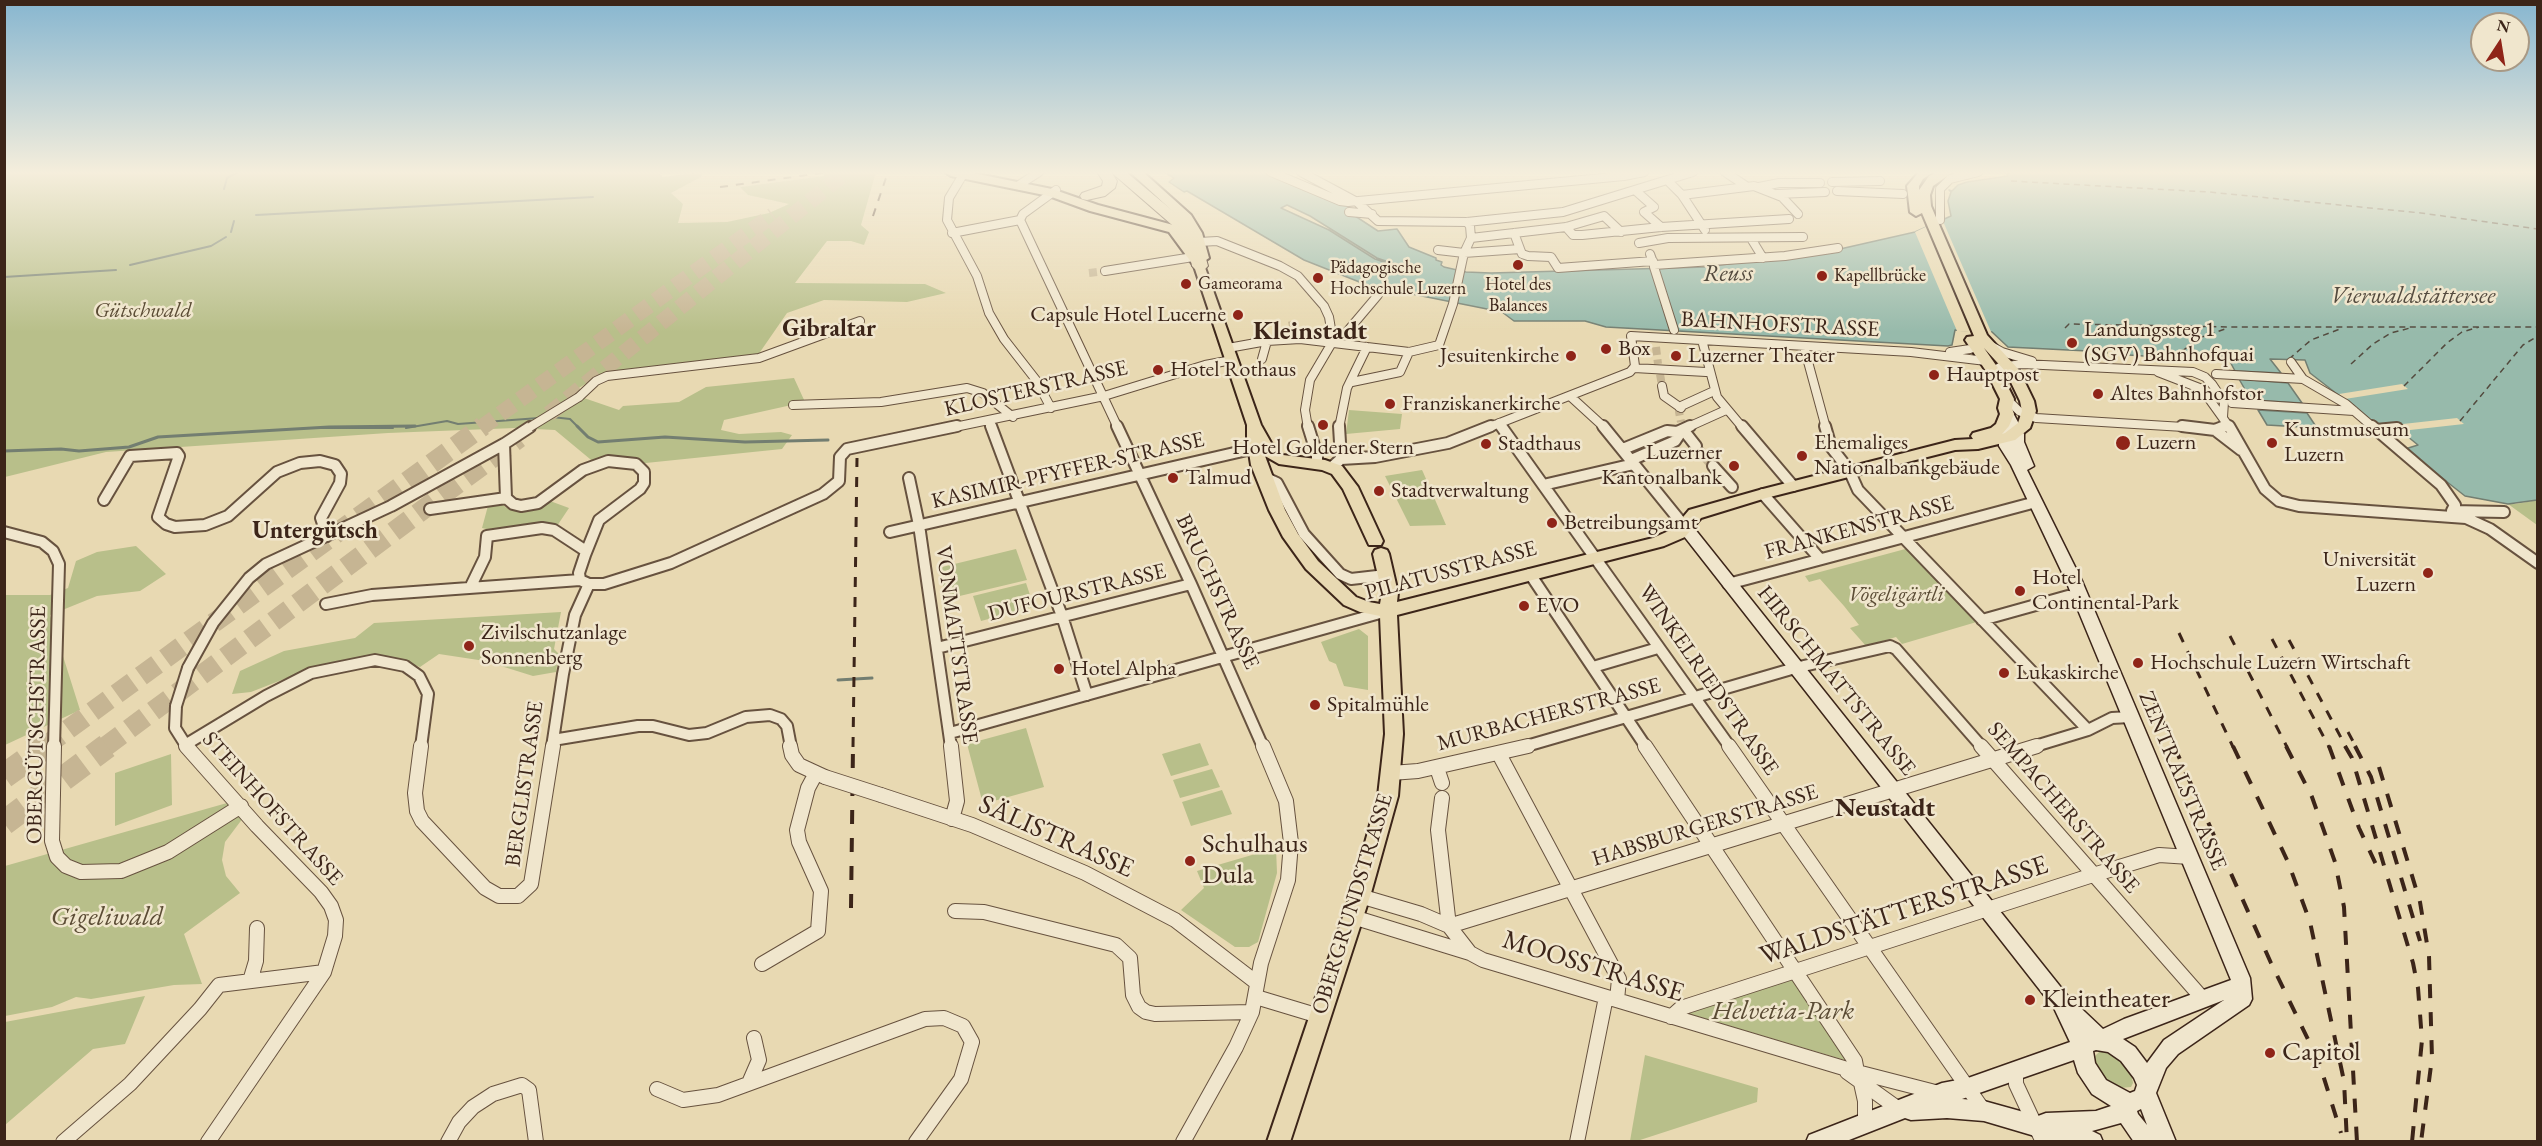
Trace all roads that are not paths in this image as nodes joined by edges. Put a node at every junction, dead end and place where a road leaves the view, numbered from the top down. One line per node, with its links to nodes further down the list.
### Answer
1 (949, 225): 19 (street)
2 (991, 225): 19 (street)
3 (1023, 225): 57 (street, BRUCHSTRASSE)
4 (1160, 225): 16 (main road)
5 (1169, 225): 16 (highway)
6 (1180, 225): 27 (highway)
7 (1193, 225): 27 (main road)
8 (1470, 225): 21 (street)
9 (1568, 225): 23 (street)
10 (1570, 225): 18 (street)
11 (1613, 225): 18 (street)
12 (1692, 225): 15 (street)
13 (1702, 225): 22 (street)
14 (1931, 225): 38 (main road)
15 (1661, 227): 17 (street)
16 (1173, 229): 27 (main road)
17 (1638, 230): 18 (street); 29 (street)
18 (1622, 232)
19 (952, 233): 62 (street)
20 (1803, 237): 22 (street)
21 (1471, 238): 23 (street); 28 (street)
22 (1710, 238): 29 (street)
23 (1514, 239): 28 (street); 29 (street)
24 (1752, 240): 30 (street)
25 (1838, 248): 30 (street)
26 (1438, 250): 28 (street)
27 (1196, 251): 31 (street); 36 (street); 44 (main road)
28 (1464, 253): 43 (street)
29 (1649, 254): 30 (street); 34 (street)
30 (1763, 258)
31 (1105, 270)
32 (1377, 295): 36 (street)
33 (860, 321): 76 (street, bridge)
34 (1674, 330)
35 (1631, 333): 37 (street); 39 (street, BAHNHOFSTRASSE); 50 (street)
36 (1330, 334): 40 (street, KLOSTERSTRASSE); 41 (street); 84 (street)
37 (1724, 336)
38 (1978, 339): 45 (street, BAHNHOFSTRASSE); 48 (main road); 48 (main road); 49 (street)
39 (1702, 340): 42 (street, BAHNHOFSTRASSE); 56 (street)
40 (1267, 341): 44 (street, KLOSTERSTRASSE); 46 (street)
41 (1367, 347): 43 (street); 54 (street)
42 (1804, 347): 45 (street, BAHNHOFSTRASSE); 86 (street)
43 (1409, 352): 54 (street)
44 (1230, 354): 57 (street, KLOSTERSTRASSE); 70 (main road)
45 (1926, 354): 48 (street, BAHNHOFSTRASSE)
46 (1262, 359)
47 (2307, 365): 53 (street)
48 (1996, 366): 49 (street, BAHNHOFSTRASSE); 61 (main road); 65 (main road)
49 (2050, 366): 68 (street)
50 (1632, 370): 51 (street); 58 (street)
51 (1706, 372)
52 (2216, 374): 53 (street)
53 (2303, 379): 64 (street)
54 (1352, 382): 84 (street)
55 (1662, 386): 56 (street)
56 (1714, 391): 63 (street)
57 (1104, 396): 62 (street, KLOSTERSTRASSE); 87 (street, BRUCHSTRASSE)
58 (1570, 396): 69 (street); 80 (street, HIRSCHMATTSTRASSE)
59 (2232, 403): 64 (street)
60 (793, 405): 66 (street)
61 (2007, 406): 65 (street); 75 (main road, ZENTRALSTRASSE); 77 (main road, PILATUSSTRASSE)
62 (1051, 408): 66 (street, KLOSTERSTRASSE)
63 (1726, 410): 71 (street); 91 (street)
64 (2354, 411): 74 (street)
65 (2028, 416): 73 (street); 75 (main road)
66 (1012, 417): 67 (street, KLOSTERSTRASSE)
67 (989, 421): 96 (street); 113 (street, KLOSTERSTRASSE)
68 (2225, 421): 73 (street); 81 (street)
69 (1498, 423): 84 (street); 90 (street, WINKELRIEDSTRASSE)
70 (1254, 425): 79 (main road); 82 (main road)
71 (1682, 428): 78 (street); 80 (street); 83 (street)
72 (2397, 428): 74 (street)
73 (2215, 430): 81 (street)
74 (2376, 430): 99 (street)
75 (2011, 436): 77 (main road, PILATUSSTRASSE); 97 (main road, ZENTRALSTRASSE); 109 (main road, ZENTRALSTRASSE)
76 (504, 444): 94 (street); 104 (street, STEINHOFSTRASSE)
77 (1955, 445): 86 (main road, PILATUSSTRASSE)
78 (1696, 446)
79 (1256, 448): 87 (street, KASIMIR-PFYFFER-STRASSE); 88 (main road)
80 (1623, 450): 83 (street, HIRSCHMATTSTRASSE)
81 (2242, 451): 110 (street)
82 (1298, 462): 84 (main road); 88 (main road)
83 (1633, 462): 90 (street); 101 (street, HIRSCHMATTSTRASSE)
84 (1330, 463): 112 (main road, OBERGRUNDSTRASSE)
85 (1713, 466): 92 (street)
86 (1849, 470): 91 (main road, PILATUSSTRASSE); 105 (street)
87 (1138, 474): 96 (street, KASIMIR-PFYFFER-STRASSE); 114 (street, BRUCHSTRASSE)
88 (1264, 477): 112 (street); 119 (main road)
89 (909, 478): 100 (street, VONMATTSTRASSE)
90 (1544, 485): 107 (street, WINKELRIEDSTRASSE)
91 (1793, 486): 93 (main road, PILATUSSTRASSE)
92 (1732, 487)
93 (1763, 494): 101 (main road, PILATUSSTRASSE); 108 (street)
94 (506, 498): 98 (street); 106 (street, BERGLISTRASSE)
95 (104, 500): 104 (street)
96 (1019, 502): 100 (street, KASIMIR-PFYFFER-STRASSE); 120 (street)
97 (2036, 502): 105 (street, FRANKENSTRASSE); 109 (main road, ZENTRALSTRASSE)
98 (430, 508)
99 (2504, 512)
100 (919, 525): 103 (street, KASIMIR-PFYFFER-STRASSE); 123 (street, VONMATTSTRASSE)
101 (1685, 527): 107 (main road, PILATUSSTRASSE); 115 (main road, HIRSCHMATTSTRASSE)
102 (4, 532): 144 (street, OBERGÜTSCHSTRASSE)
103 (890, 532)
104 (327, 536): 135 (street, STEINHOFSTRASSE, bridge)
105 (1903, 537): 108 (street, FRANKENSTRASSE); 121 (street)
106 (586, 551): 113 (street, BERGLISTRASSE); 116 (street)
107 (1595, 558): 111 (main road, PILATUSSTRASSE); 124 (street, WINKELRIEDSTRASSE)
108 (1820, 559): 115 (street, FRANKENSTRASSE)
109 (2065, 563): 117 (main road, ZENTRALSTRASSE)
110 (2538, 563)
111 (1530, 574): 119 (main road, PILATUSSTRASSE); 126 (street)
112 (1386, 575): 119 (main road, OBERGRUNDSTRASSE)
113 (585, 582): 116 (street); 134 (street, BERGLISTRASSE)
114 (1191, 584): 120 (street, DUFOURSTRASSE); 125 (street, BRUCHSTRASSE)
115 (1728, 584): 127 (main road, HIRSCHMATTSTRASSE)
116 (470, 588): 118 (street)
117 (2080, 597): 121 (street); 131 (main road, ZENTRALSTRASSE)
118 (326, 604)
119 (1388, 611): 125 (street, PILATUSSTRASSE); 139 (main road, OBERGRUNDSTRASSE)
120 (1062, 616): 123 (street, DUFOURSTRASSE); 128 (street)
121 (1982, 620): 132 (street)
122 (1890, 646): 127 (street, MURBACHERSTRASSE); 137 (street, SEMPACHERSTRASSE)
123 (937, 648): 133 (street, VONMATTSTRASSE)
124 (1658, 648): 126 (street); 129 (street, WINKELRIEDSTRASSE)
125 (1223, 657): 128 (street, PILATUSSTRASSE); 164 (street, BRUCHSTRASSE)
126 (1593, 667): 130 (street)
127 (1795, 668): 129 (street, MURBACHERSTRASSE); 142 (main road, HIRSCHMATTSTRASSE)
128 (1087, 695): 133 (street, PILATUSSTRASSE)
129 (1694, 698): 130 (street, MURBACHERSTRASSE); 146 (street, WINKELRIEDSTRASSE)
130 (1627, 717): 136 (street, MURBACHERSTRASSE); 147 (street)
131 (2130, 717): 132 (street, HABSBURGERSTRASSE); 148 (main road, ZENTRALSTRASSE)
132 (2088, 730): 137 (street, HABSBURGERSTRASSE)
133 (950, 733): 145 (street, VONMATTSTRASSE)
134 (553, 740): 135 (street, BERGLISTRASSE); 140 (street, SÄLISTRASSE)
135 (185, 745): 144 (street, STEINHOFSTRASSE)
136 (1499, 754): 138 (street, MURBACHERSTRASSE); 150 (street)
137 (1992, 760): 142 (street, HABSBURGERSTRASSE); 149 (street, SEMPACHERSTRASSE)
138 (1437, 768): 139 (street, MURBACHERSTRASSE); 141 (street)
139 (1391, 772): 151 (main road, OBERGRUNDSTRASSE)
140 (820, 776): 145 (street, SÄLISTRASSE, bridge); 160 (street)
141 (1442, 783)
142 (1892, 790): 146 (street, HABSBURGERSTRASSE); 152 (main road, HIRSCHMATTSTRASSE)
143 (1442, 798): 155 (street)
144 (241, 806): 162 (street, STEINHOFSTRASSE)
145 (952, 819): 164 (street, SÄLISTRASSE)
146 (1784, 824): 147 (street, HABSBURGERSTRASSE); 158 (street, WINKELRIEDSTRASSE)
147 (1712, 846): 150 (street, HABSBURGERSTRASSE); 161 (street)
148 (2190, 857): 149 (street, WALDSTÄTTERSTRASSE); 165 (main road, ZENTRALSTRASSE)
149 (2093, 875): 152 (street, WALDSTÄTTERSTRASSE); 168 (street, SEMPACHERSTRASSE)
150 (1570, 889): 155 (street, HABSBURGERSTRASSE); 167 (street)
151 (1360, 896): 154 (main road, OBERGRUNDSTRASSE); 155 (street, MOOSSTRASSE)
152 (1987, 909): 158 (street, WALDSTÄTTERSTRASSE); 173 (main road, HIRSCHMATTSTRASSE)
153 (955, 911): 169 (street)
154 (1353, 917): 157 (street, MOOSSTRASSE); 170 (main road, OBERGRUNDSTRASSE)
155 (1449, 926): 157 (street); 159 (street, MOOSSTRASSE)
156 (257, 928): 163 (street)
157 (1436, 942): 159 (street, MOOSSTRASSE)
158 (1870, 947): 161 (street, WALDSTÄTTERSTRASSE); 177 (street, WINKELRIEDSTRASSE)
159 (1470, 953): 167 (street, MOOSSTRASSE)
160 (762, 964)
161 (1795, 971): 171 (street, WALDSTÄTTERSTRASSE); 175 (street)
162 (324, 972): 163 (street); 188 (street, STEINHOFSTRASSE)
163 (250, 981): 187 (street)
164 (1257, 983): 166 (street, BRUCHSTRASSE)
165 (2241, 985): 168 (main road); 179 (main road)
166 (1256, 998): 169 (street, BRUCHSTRASSE); 170 (street)
167 (1612, 999): 171 (street, MOOSSTRASSE); 194 (street)
168 (2203, 999): 173 (main road)
169 (1252, 1012): 192 (street, BRUCHSTRASSE)
170 (1319, 1016): 193 (main road, OBERGRUNDSTRASSE)
171 (1671, 1017): 175 (street, MOOSSTRASSE)
172 (754, 1038): 176 (street)
173 (2095, 1042): 174 (main road); 179 (main road); 181 (main road, HIRSCHMATTSTRASSE)
174 (2016, 1071): 177 (main road); 185 (street)
175 (1859, 1077): 180 (street, MOOSSTRASSE); 182 (street, MOOSSTRASSE); 184 (street)
176 (749, 1083): 178 (street); 191 (street)
177 (1968, 1088): 180 (main road); 183 (street, WINKELRIEDSTRASSE)
178 (657, 1089)
179 (2146, 1089): 181 (main road); 197 (main road)
180 (1942, 1093): 182 (main road)
181 (2123, 1101): 185 (main road); 196 (main road)
182 (1900, 1110): 183 (main road); 184 (main road)
183 (1984, 1111): 185 (main road)
184 (1865, 1124): 186 (main road)
185 (2039, 1132): 195 (main road)
186 (1829, 1139)
187 (63, 1142)
188 (208, 1142)
189 (448, 1142): 190 (street)
190 (537, 1142)
191 (916, 1142)
192 (1183, 1142)
193 (1278, 1142)
194 (1577, 1142)
195 (2093, 1142)
196 (2148, 1142)
197 (2166, 1142)

